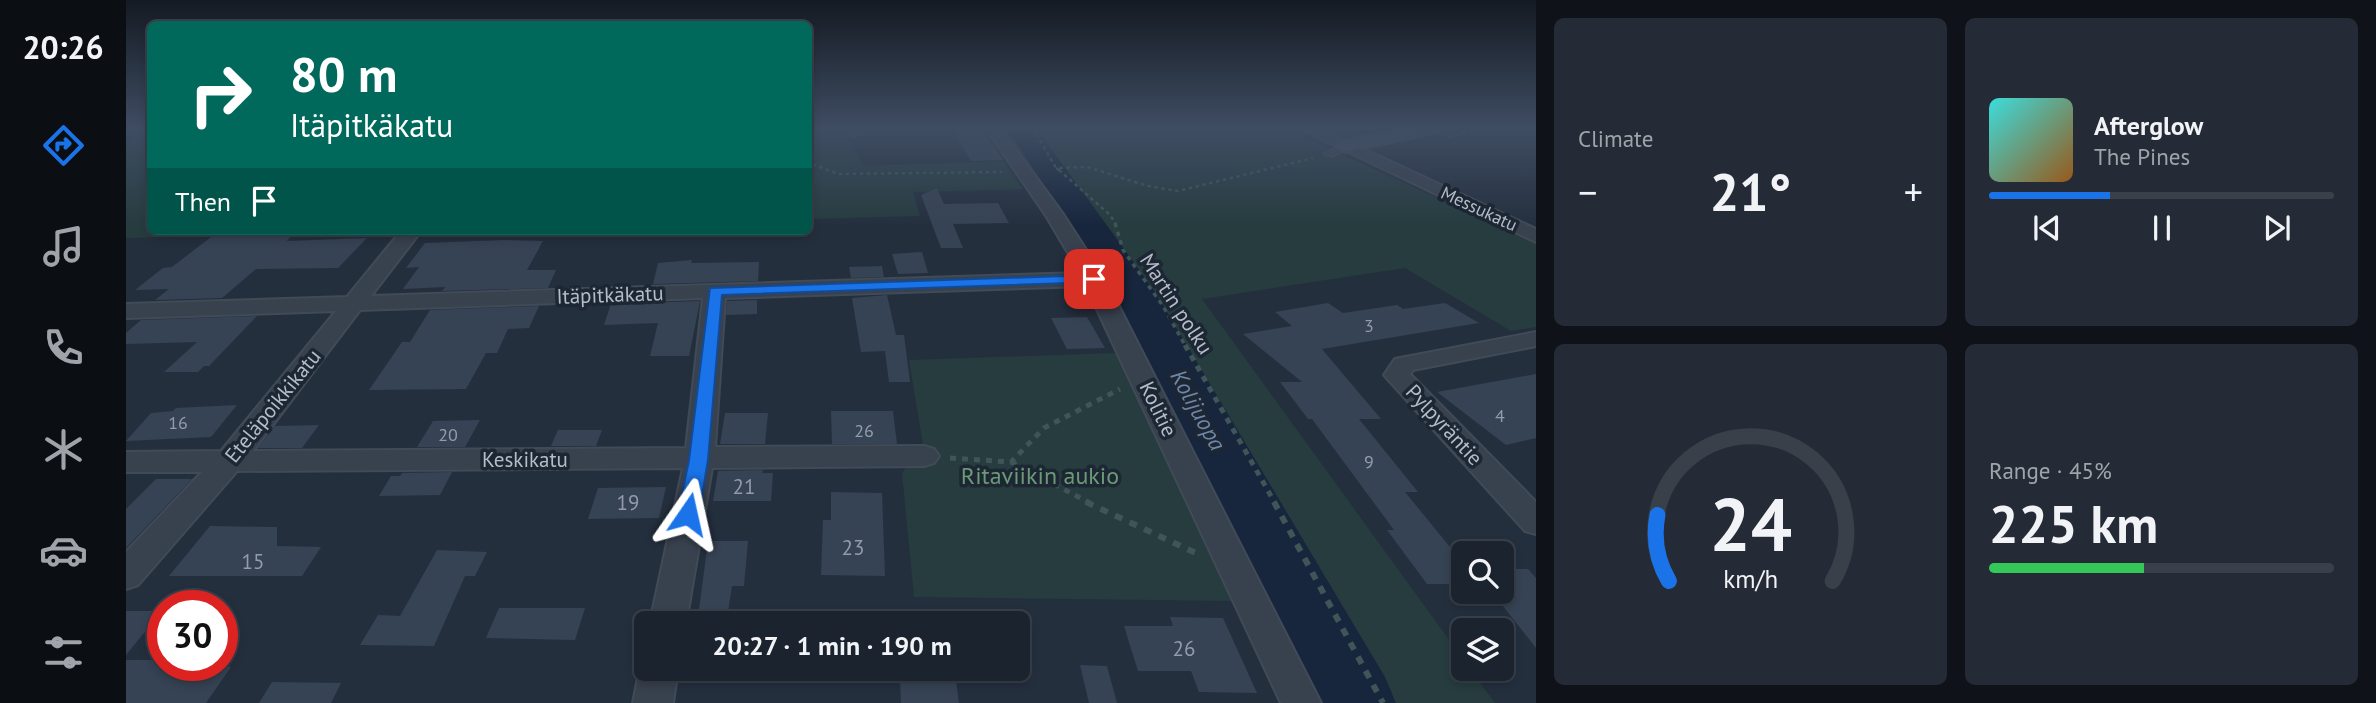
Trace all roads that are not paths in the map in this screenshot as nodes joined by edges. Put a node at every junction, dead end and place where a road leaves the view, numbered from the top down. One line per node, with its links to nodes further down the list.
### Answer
1 (1016, 161): 5 (street, Kolitie)
2 (1362, 161): 4 (street, Messukatu)
3 (408, 235): 7 (street, Eteläpoikkikatu)
4 (1536, 236)
5 (1094, 279): 6 (street, Itäpitkäkatu); 19 (street, Kolitie)
6 (715, 291): 7 (street, Itäpitkäkatu); 11 (street)
7 (355, 304): 8 (street, Itäpitkäkatu); 12 (street, Eteläpoikkikatu)
8 (126, 311)
9 (1536, 339): 14 (street, Pylpyräntie)
10 (924, 456): 11 (street, Keskikatu)
11 (699, 460): 12 (street, Keskikatu); 16 (street)
12 (229, 461): 13 (street, Keskikatu); 15 (street, Eteläpoikkikatu)
13 (126, 462)
14 (1536, 522)
15 (126, 575)
16 (670, 611)
17 (657, 681): 18 (street)
18 (653, 703)
19 (1301, 703)

